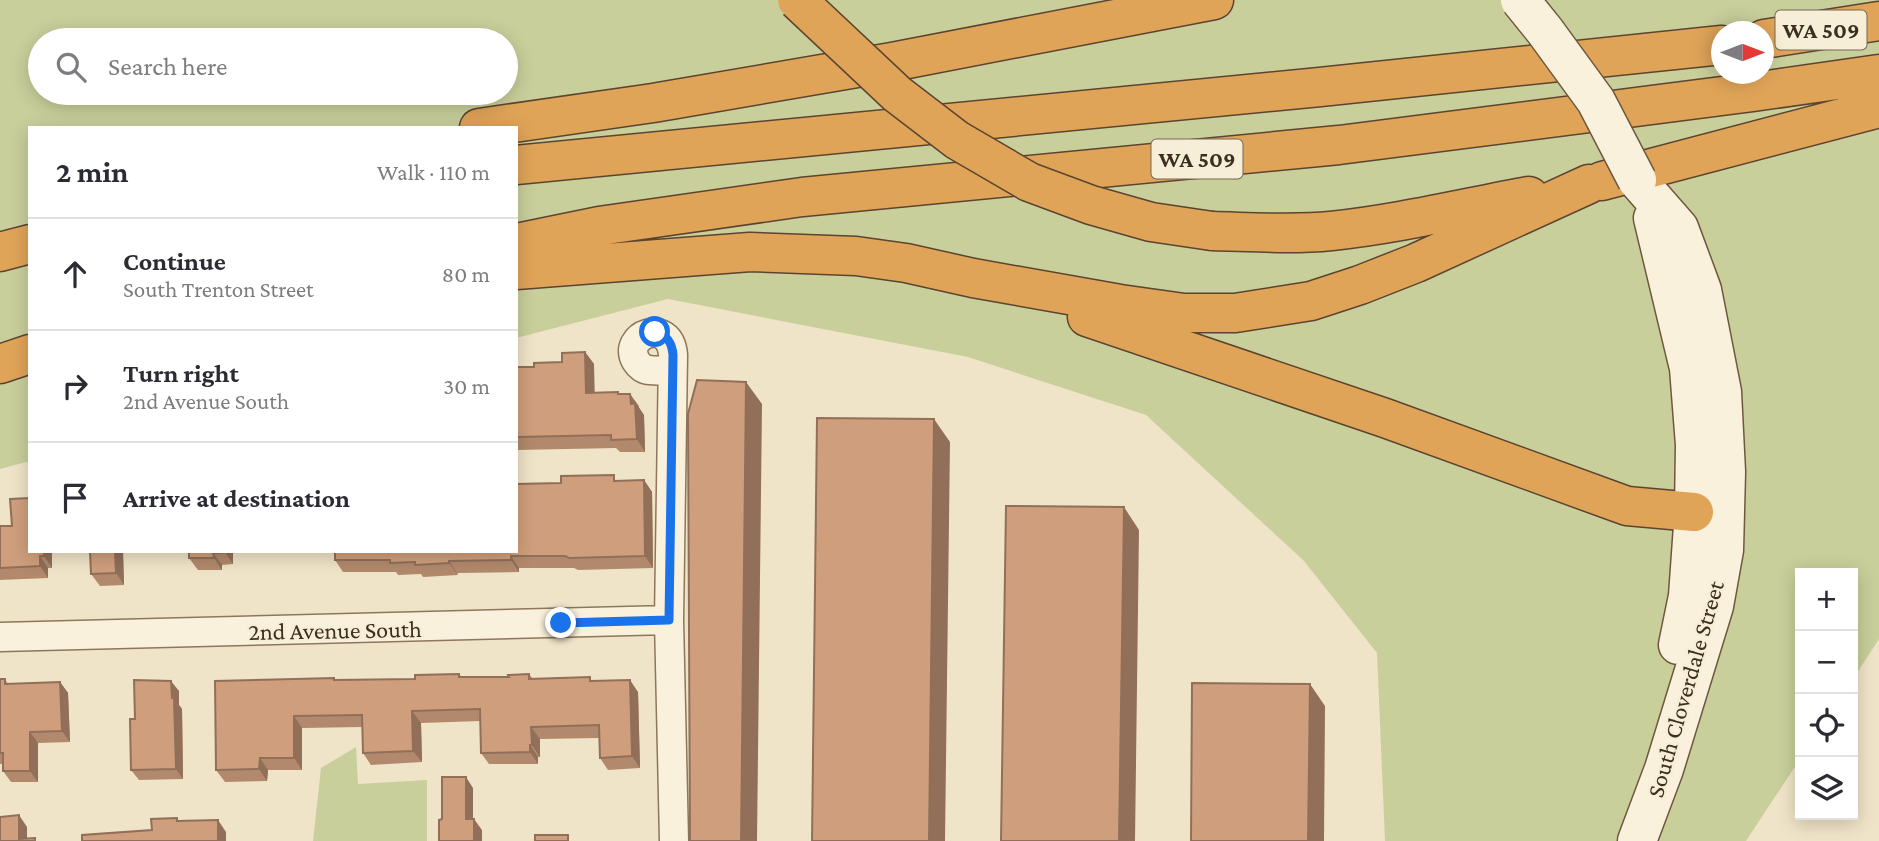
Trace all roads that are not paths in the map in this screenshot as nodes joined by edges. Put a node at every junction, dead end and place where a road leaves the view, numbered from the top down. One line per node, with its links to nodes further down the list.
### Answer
1 (797, 0): 12 (highway, bridge)
2 (1214, 0): 9 (highway)
3 (1520, 0): 11 (main road, South Cloverdale Street, bridge)
4 (1879, 21): 5 (highway, WA 509)
5 (1774, 37)
6 (1711, 46): 10 (highway, WA 509)
7 (1879, 74): 13 (highway, WA 509)
8 (1879, 108): 12 (highway)
9 (493, 126)
10 (518, 165)
11 (1637, 180): 21 (main road, South Cloverdale Street); 26 (main road, South Cloverdale Street)
12 (1589, 184): 17 (highway)
13 (518, 243)
14 (28, 244): 15 (highway)
15 (0, 251)
16 (518, 270): 17 (highway)
17 (973, 278): 21 (highway)
18 (28, 355): 19 (highway)
19 (0, 363)
20 (672, 370): 22 (street)
21 (1694, 512): 25 (main road, South Cloverdale Street)
22 (669, 620): 23 (street, 2nd Avenue South); 24 (street)
23 (0, 637)
24 (674, 841)
25 (1617, 841)
26 (1637, 841)

